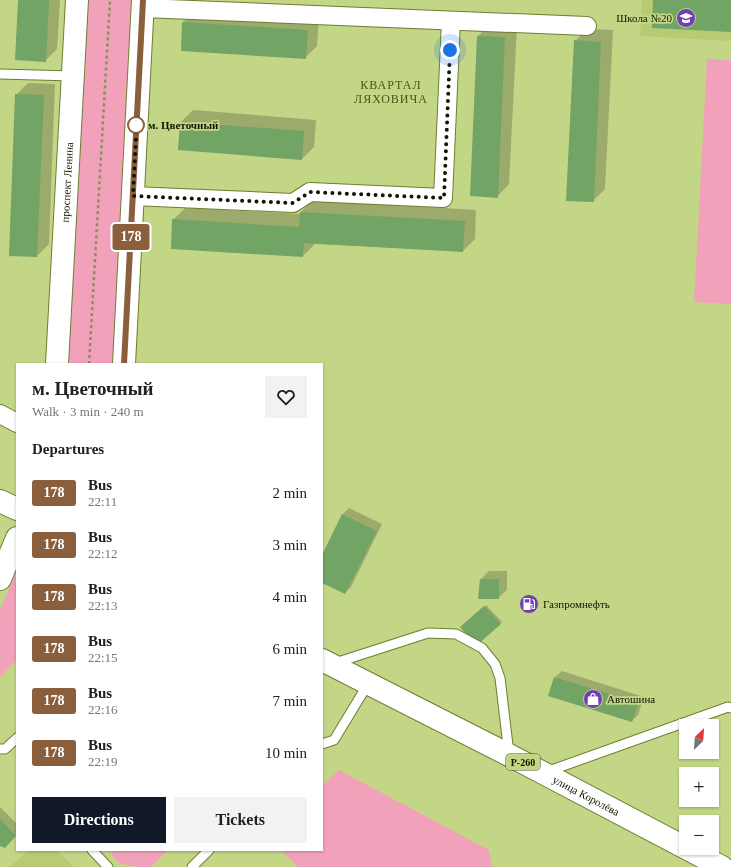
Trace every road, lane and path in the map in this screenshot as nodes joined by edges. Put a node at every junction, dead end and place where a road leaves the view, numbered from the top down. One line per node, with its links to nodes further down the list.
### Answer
1 (77, 0): 7 (main road, проспект Ленина)
2 (110, 0): 10 (path)
3 (142, 4): 4 (street); 8 (main road)
4 (451, 21): 5 (street); 8 (street)
5 (587, 26)
6 (0, 74): 7 (lane)
7 (73, 76): 9 (main road, проспект Ленина)
8 (133, 196): 11 (main road)
9 (57, 363)
10 (89, 363)
11 (124, 363)
12 (0, 414): 13 (street)
13 (16, 422)
14 (0, 501): 15 (main road)
15 (16, 509)
16 (16, 539): 17 (main road)
17 (4, 556): 18 (main road)
18 (0, 579)
19 (326, 662): 20 (main road, улица Королёва / Р-260); 25 (lane)
20 (368, 684): 23 (lane); 25 (main road, улица Королёва / Р-260)
21 (731, 708): 26 (lane)
22 (16, 739): 24 (lane)
23 (323, 744)
24 (0, 749)
25 (509, 755): 26 (main road, улица Королёва / Р-260)
26 (543, 773): 31 (main road, улица Королёва / Р-260)
27 (93, 851): 29 (lane)
28 (208, 851): 30 (lane)
29 (108, 867)
30 (192, 867)
31 (722, 867)

